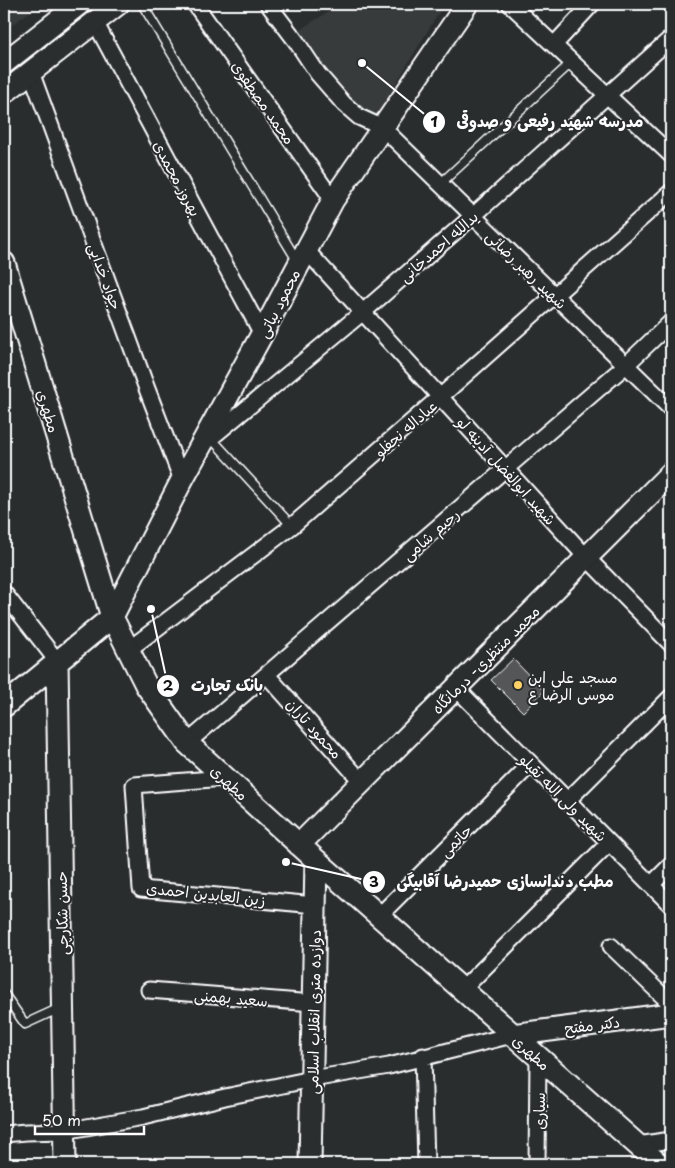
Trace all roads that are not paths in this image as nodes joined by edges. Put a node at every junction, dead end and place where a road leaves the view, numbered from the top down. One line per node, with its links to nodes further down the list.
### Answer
1 (79, 4): 13 (main road)
2 (118, 4): 9 (main road)
3 (142, 4): 23 (lane)
4 (195, 4): 21 (street, محمد مصطفوی)
5 (268, 4): 17 (street)
6 (467, 4): 17 (main road, محمود بیاتی)
7 (510, 4): 11 (street)
8 (592, 4): 11 (street)
9 (94, 22): 14 (main road); 28 (street, بهروز محمدی)
10 (671, 38): 16 (street, یدالله احمدخانی)
11 (554, 45): 12 (street)
12 (572, 62): 16 (street); 19 (lane)
13 (4, 63)
14 (32, 72): 15 (main road); 35 (street, جواد خدایی)
15 (4, 93)
16 (607, 94): 18 (street); 22 (street, یدالله احمدخانی)
17 (383, 128): 19 (street, شهید رهبر رضائی); 21 (main road, محمود بیاتی)
18 (671, 155)
19 (440, 184): 22 (street, شهید رهبر رضائی)
20 (671, 192): 25 (street, عباداله نجفلو)
21 (333, 200): 23 (main road, محمود بیاتی)
22 (473, 216): 25 (street, شهید رهبر رضائی); 26 (street, یدالله احمدخانی)
23 (302, 257): 26 (street, شهید ابوالفضل آدینه لو); 28 (main road, محمود بیاتی)
24 (4, 263): 39 (main road, مطهری)
25 (554, 296): 29 (street, شهید رهبر رضائی); 30 (street, عباداله نجفلو)
26 (363, 312): 30 (street, شهید ابوالفضل آدینه لو); 32 (street, یدالله احمدخانی)
27 (671, 322): 29 (street, رحیم شامی)
28 (262, 334): 32 (main road, محمود بیاتی)
29 (626, 365): 31 (street, شهید رهبر رضائی); 33 (street, رحیم شامی)
30 (440, 397): 33 (street, شهید ابوالفضل آدینه لو); 36 (street, عباداله نجفلو)
31 (671, 409)
32 (205, 443): 35 (main road, محمود بیاتی); 36 (lane)
33 (506, 469): 37 (street, شهید ابوالفضل آدینه لو); 43 (street, رحیم شامی)
34 (671, 473): 37 (main road, محمد منتظری- درمانگاه)
35 (182, 480): 39 (main road, محمود بیاتی)
36 (292, 526): 41 (street, عباداله نجفلو)
37 (586, 558): 40 (street, شهید ابوالفضل آدینه لو); 44 (main road, محمد منتظری- درمانگاه)
38 (4, 593): 42 (street)
39 (112, 617): 41 (main road, مطهری); 42 (main road)
40 (671, 644)
41 (128, 650): 47 (main road, مطهری)
42 (57, 661): 46 (main road); 66 (main road, حسن شکارچی)
43 (267, 675): 47 (street, رحیم شامی); 50 (street, محمود تاران)
44 (456, 688): 48 (street, شهید ولی الله تقیلو); 50 (main road, محمد منتظری- درمانگاه)
45 (671, 697): 51 (street)
46 (4, 706)
47 (187, 744): 49 (main road, مطهری)
48 (531, 764): 51 (street, شهید ولی الله تقیلو); 59 (street, حاتمی)
49 (225, 778): 53 (main road, مطهری); 57 (street, زین العابدین احمدی)
50 (362, 782): 53 (main road, محمد منتظری- درمانگاه)
51 (567, 800): 52 (street, شهید ولی الله تقیلو)
52 (609, 843): 56 (street, شهید ولی الله تقیلو); 62 (street)
53 (299, 845): 54 (main road, مطهری)
54 (316, 860): 57 (main road, دوازده متری انقلاب اسلامی); 59 (main road, مطهری)
55 (671, 865): 56 (street)
56 (651, 885): 58 (street, شهید ولی الله تقیلو)
57 (315, 905): 64 (main road, دوازده متری انقلاب اسلامی)
58 (671, 906)
59 (379, 916): 62 (main road, مطهری)
60 (611, 946): 65 (street)
61 (149, 990): 64 (street, سعید بهمنی)
62 (462, 990): 68 (main road, مطهری)
63 (4, 994): 66 (lane)
64 (313, 1003): 71 (main road, دوازده متری انقلاب اسلامی)
65 (671, 1004)
66 (62, 1007): 72 (main road, حسن شکارچی)
67 (671, 1014): 68 (main road, دکتر مفتح)
68 (512, 1035): 69 (street); 70 (main road, مطهری)
69 (423, 1056): 71 (street); 78 (street)
70 (538, 1057): 75 (main road, مطهری); 79 (street, سیاری)
71 (312, 1079): 72 (street); 77 (main road, دوازده متری انقلاب اسلامی)
72 (64, 1132): 73 (street); 76 (main road, حسن شکارچی)
73 (4, 1134)
74 (671, 1140): 75 (street)
75 (638, 1145): 80 (main road, مطهری)
76 (65, 1164)
77 (310, 1164)
78 (426, 1164)
79 (537, 1164)
80 (659, 1164)

